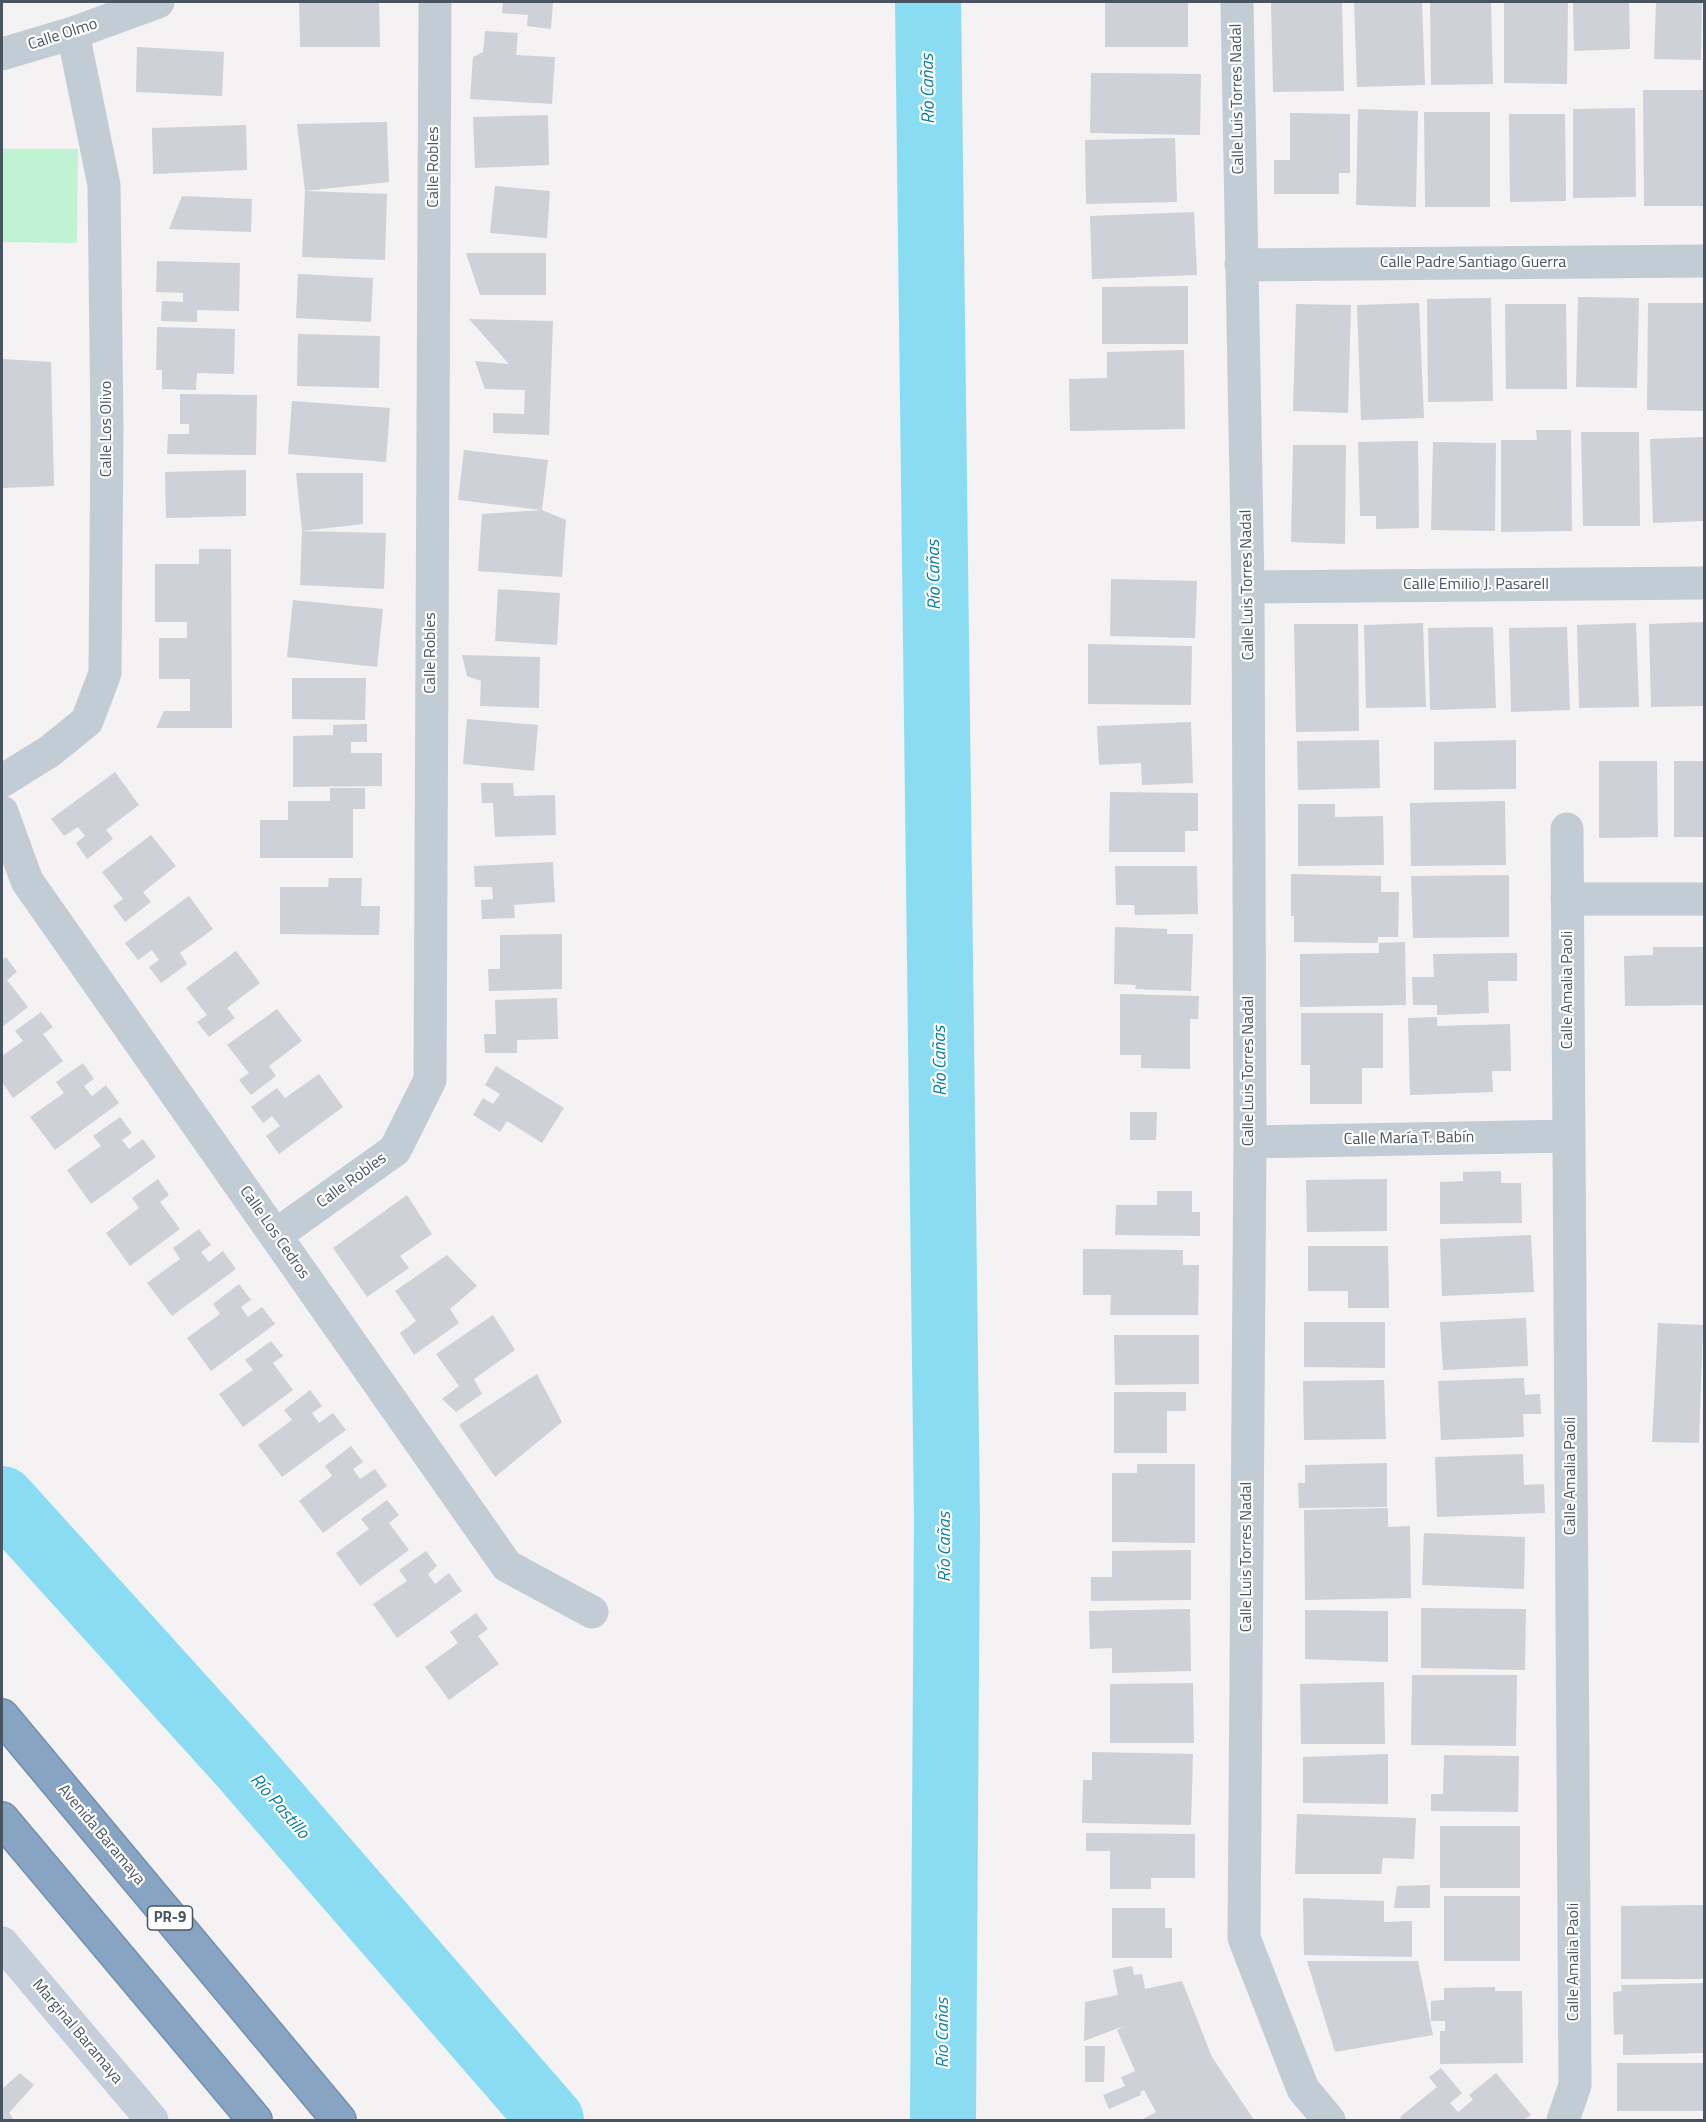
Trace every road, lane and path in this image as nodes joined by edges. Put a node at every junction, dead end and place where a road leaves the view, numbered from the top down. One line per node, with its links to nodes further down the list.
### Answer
1 (158, 2): 4 (street, Calle Olmo)
2 (435, 2): 17 (street, Calle Robles)
3 (1237, 2): 7 (street, Calle Luis Torres Nadal)
4 (73, 33): 5 (street, Calle Olmo); 10 (street, Calle Los Olivo)
5 (2, 54)
6 (1704, 261): 7 (street, Calle Padre Santiago Guerra)
7 (1241, 265): 9 (street, Calle Luis Torres Nadal)
8 (1704, 584): 9 (street, Calle Emilio J. Pasarell)
9 (1248, 587): 16 (street, Calle Luis Torres Nadal)
10 (2, 781)
11 (2, 812): 17 (street, Calle Los Cedros)
12 (1567, 829): 13 (street, Calle Amalia Paoli)
13 (1567, 899): 14 (street); 15 (street, Calle Amalia Paoli)
14 (1704, 899)
15 (1569, 1137): 16 (street, Calle María T. Babín); 26 (street, Calle Amalia Paoli)
16 (1250, 1142): 25 (street, Calle Luis Torres Nadal)
17 (276, 1236): 18 (street, Calle Los Cedros)
18 (592, 1612)
19 (2, 1716): 24 (highway, Avenida Baramaya / PR-9)
20 (2, 1819): 23 (highway)
21 (2, 1943): 22 (street, Marginal Baramaya)
22 (152, 2121)
23 (255, 2121)
24 (339, 2121)
25 (1329, 2121)
26 (1563, 2121)

